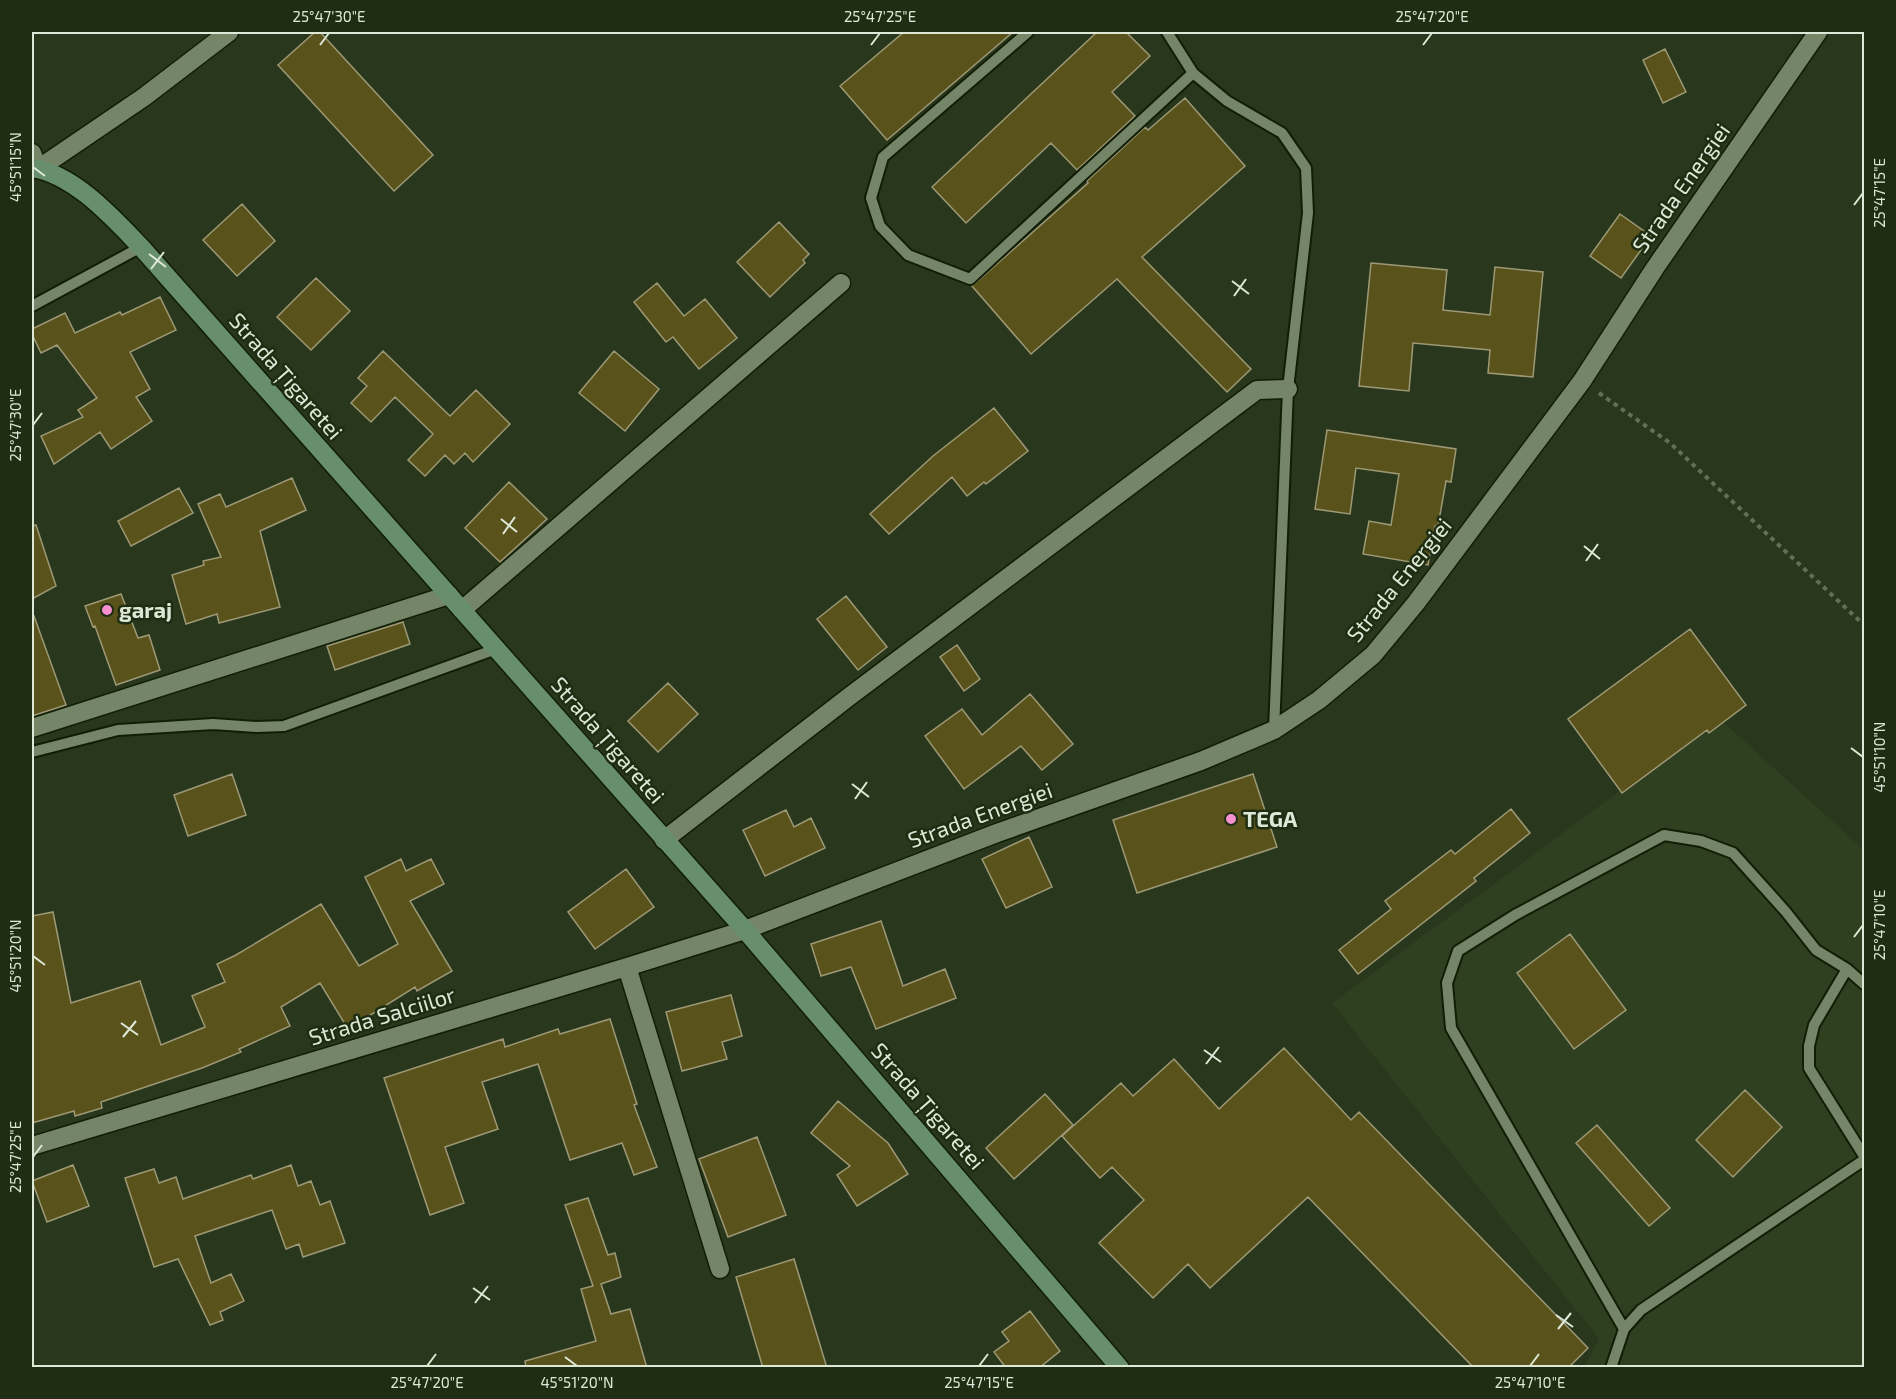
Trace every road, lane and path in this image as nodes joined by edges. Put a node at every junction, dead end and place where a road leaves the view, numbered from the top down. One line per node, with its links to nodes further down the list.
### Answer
1 (229, 32): 6 (street)
2 (1028, 32): 5 (lane)
3 (1167, 32): 5 (lane)
4 (1818, 32): 10 (street, Strada Energiei)
5 (1193, 73): 11 (lane)
6 (34, 164): 7 (main road, Strada Țigaretei)
7 (141, 247): 9 (lane); 12 (main road, Strada Țigaretei)
8 (842, 282): 13 (street)
9 (32, 306)
10 (1582, 381): 14 (path); 17 (street, Strada Energiei)
11 (1288, 389): 17 (lane); 19 (street)
12 (449, 595): 13 (main road, Strada Țigaretei); 16 (street)
13 (462, 610): 15 (main road, Strada Țigaretei)
14 (1864, 625)
15 (496, 649): 18 (lane); 19 (main road, Strada Țigaretei)
16 (32, 728)
17 (1274, 730): 20 (street, Strada Energiei)
18 (32, 752)
19 (664, 840): 20 (main road, Strada Țigaretei)
20 (745, 930): 21 (street, Strada Salciilor); 28 (main road, Strada Țigaretei)
21 (627, 967): 24 (street, Strada Salciilor); 26 (street)
22 (1847, 969): 23 (lane); 25 (lane); 27 (lane)
23 (1864, 984)
24 (32, 1146)
25 (1864, 1158): 27 (lane)
26 (720, 1269)
27 (1624, 1329): 29 (lane)
28 (1120, 1368)
29 (1611, 1368)

